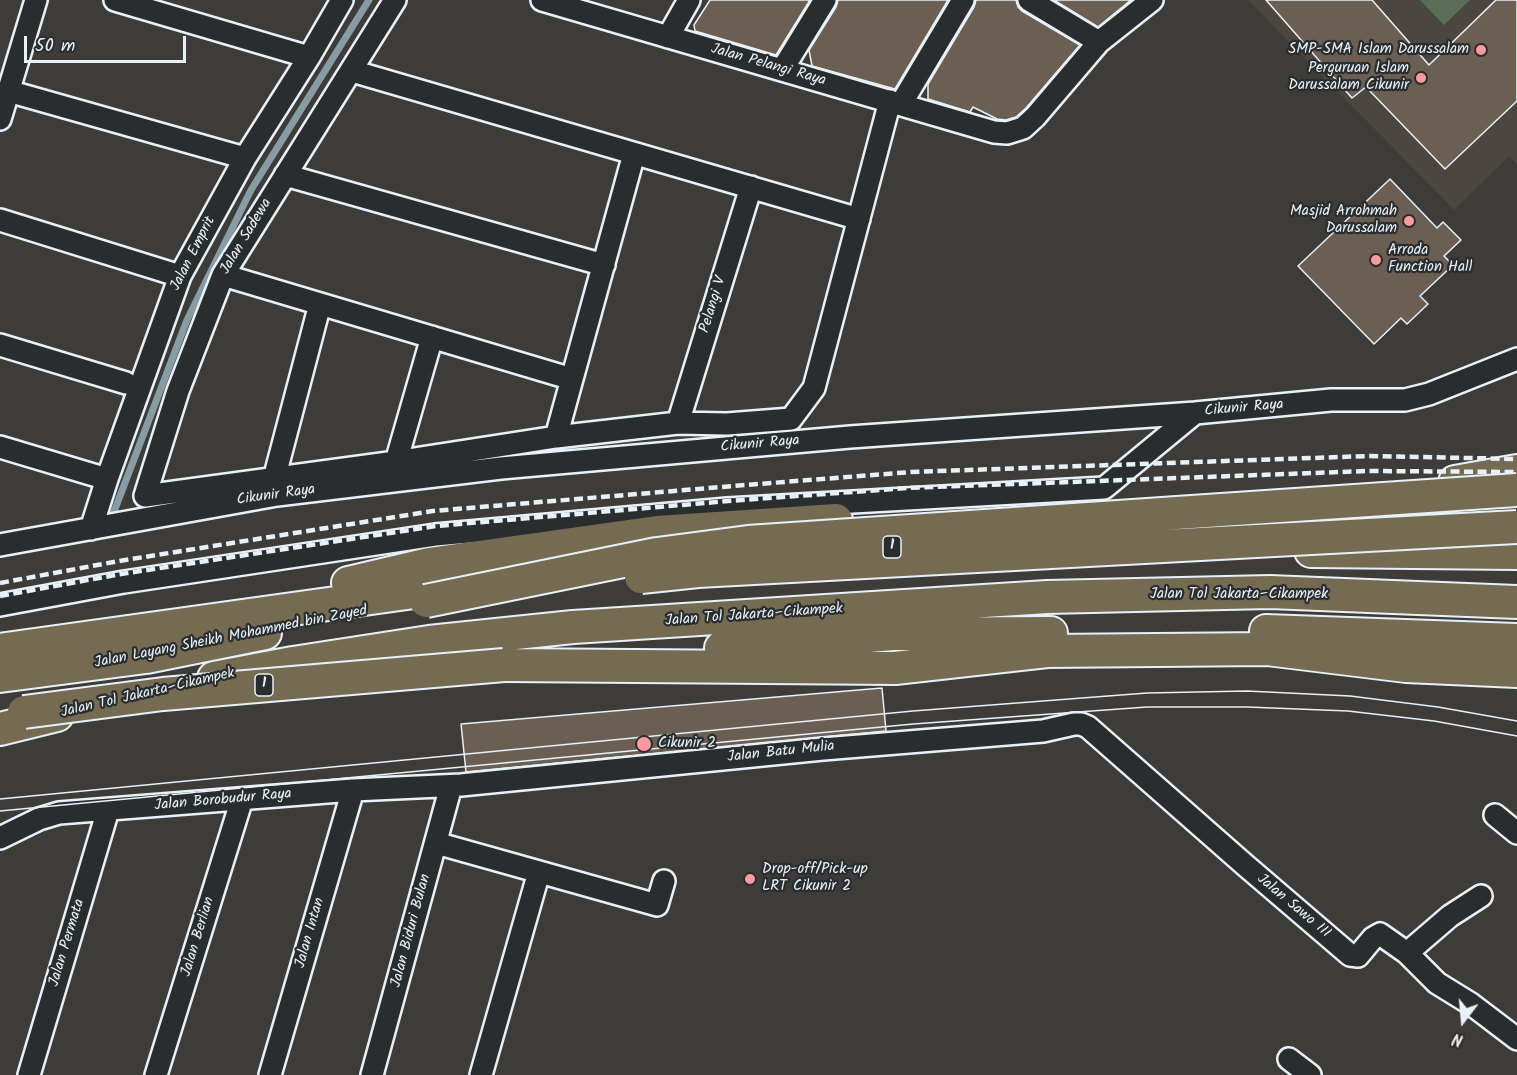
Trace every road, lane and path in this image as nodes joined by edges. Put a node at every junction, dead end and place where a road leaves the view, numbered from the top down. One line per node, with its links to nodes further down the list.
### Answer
1 (36, 0): 16 (street)
2 (115, 0): 13 (street)
3 (342, 0): 13 (street, Jalan Emprit)
4 (395, 0): 15 (street, Jalan Sadewa)
5 (542, 0): 11 (street, Jalan Pelangi Raya)
6 (689, 0): 11 (street)
7 (825, 0): 14 (street)
8 (963, 0): 17 (street)
9 (1029, 0): 12 (street)
10 (1152, 0): 12 (street)
11 (668, 37): 14 (street, Jalan Pelangi Raya)
12 (1099, 42): 17 (street, Jalan Pelangi Raya)
13 (309, 57): 20 (street, Jalan Emprit)
14 (782, 70): 17 (street, Jalan Pelangi Raya)
15 (352, 71): 19 (street); 21 (street, Jalan Sadewa)
16 (8, 91): 18 (street); 20 (street)
17 (896, 103): 23 (street)
18 (0, 119)
19 (634, 154): 22 (street); 25 (street)
20 (245, 158): 27 (street, Jalan Emprit)
21 (285, 175): 25 (street); 26 (street, Jalan Sadewa)
22 (751, 187): 23 (street); 35 (street, Pelangi V)
23 (859, 219): 35 (street)
24 (0, 220): 27 (street)
25 (604, 265): 32 (street)
26 (224, 275): 28 (street); 41 (street, Jalan Sadewa)
27 (180, 276): 40 (street, Jalan Emprit)
28 (320, 304): 29 (street); 41 (street)
29 (432, 337): 32 (street); 38 (street)
30 (0, 345): 33 (street)
31 (1517, 359): 34 (street, Cikunir Raya)
32 (572, 379): 36 (street)
33 (126, 383)
34 (1195, 413): 44 (street, Cikunir Raya); 50 (street)
35 (678, 423): 36 (street)
36 (556, 436): 38 (street)
37 (0, 447): 40 (street)
38 (396, 462): 41 (street)
39 (1517, 471): 51 (highway)
40 (107, 479): 44 (street, Jalan Emprit)
41 (274, 479)
42 (1517, 490): 48 (highway, bridge)
43 (1517, 527): 48 (highway, bridge)
44 (91, 529): 45 (street, Cikunir Raya)
45 (0, 545)
46 (1517, 553): 51 (highway, 1)
47 (1270, 592): 49 (highway, Jalan Tol Jakarta–Cikampek / 1); 52 (highway); 59 (highway, Jalan Tol Jakarta–Cikampek / 1)
48 (426, 601): 56 (highway, Jalan Layang Sheikh Mohammed bin Zayed)
49 (1517, 602)
50 (0, 605)
51 (272, 612): 53 (highway, 1)
52 (1517, 640): 54 (highway)
53 (0, 650)
54 (504, 665): 55 (highway); 57 (highway, 1, bridge)
55 (1517, 671)
56 (0, 676)
57 (0, 716)
58 (1074, 724): 60 (street, Jalan Batu Mulia); 71 (street, Jalan Sawo III)
59 (0, 729)
60 (451, 786): 61 (street, Jalan Borobudur Raya); 67 (street, Jalan Biduri Bulan)
61 (353, 790): 62 (street, Jalan Borobudur Raya); 76 (street, Jalan Intan)
62 (242, 799): 63 (street, Jalan Borobudur Raya); 75 (street, Jalan Berlian)
63 (108, 810): 66 (street, Jalan Borobudur Raya); 74 (street, Jalan Permata)
64 (1495, 815): 65 (street)
65 (1517, 834)
66 (0, 838)
67 (436, 843): 68 (street); 77 (street, Jalan Biduri Bulan)
68 (539, 872): 69 (street); 78 (street)
69 (664, 881)
70 (1481, 896): 71 (street)
71 (1407, 953): 72 (street, Jalan Sawo III)
72 (1517, 1039)
73 (1289, 1059): 79 (street)
74 (29, 1075)
75 (156, 1075)
76 (270, 1075)
77 (372, 1075)
78 (481, 1075)
79 (1310, 1075)

